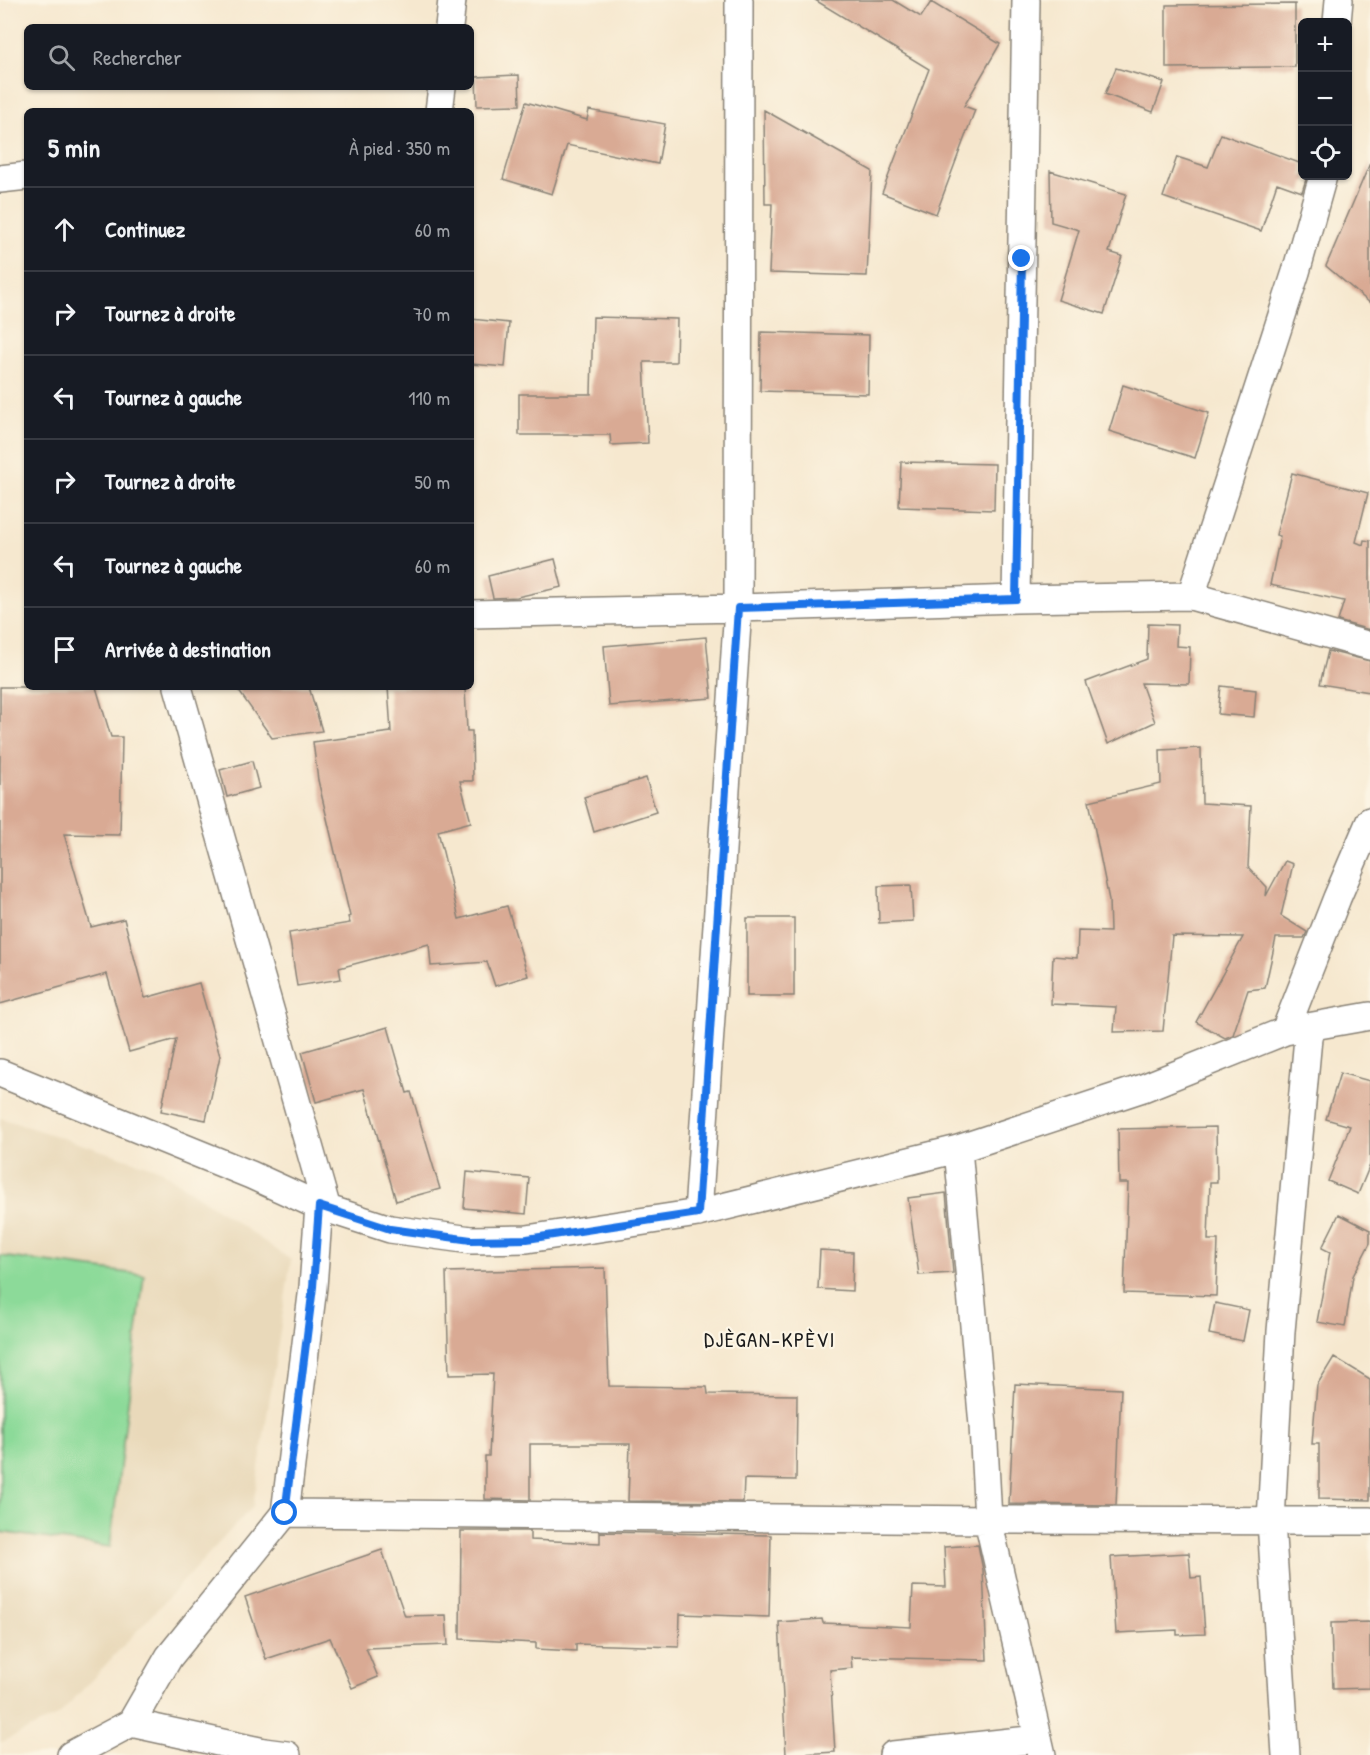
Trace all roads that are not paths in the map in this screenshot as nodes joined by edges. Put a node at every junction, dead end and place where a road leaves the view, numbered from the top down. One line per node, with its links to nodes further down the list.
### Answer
1 (452, 0): 6 (street)
2 (739, 0): 14 (street)
3 (1026, 0): 13 (street)
4 (1339, 0): 5 (street)
5 (1337, 18)
6 (448, 24)
7 (442, 90): 8 (street)
8 (439, 108)
9 (24, 176): 10 (street)
10 (0, 179)
11 (1322, 180): 12 (street)
12 (1191, 596): 13 (street); 16 (street)
13 (1016, 599): 14 (street)
14 (738, 608): 15 (street); 24 (street)
15 (474, 614)
16 (1370, 646)
17 (179, 690): 23 (street)
18 (1370, 821): 20 (street)
19 (1370, 1016): 20 (street)
20 (1297, 1029): 22 (street); 27 (street)
21 (0, 1073): 23 (street)
22 (958, 1149): 24 (street); 26 (street)
23 (323, 1207): 24 (street); 25 (street)
24 (698, 1213)
25 (285, 1513): 26 (street); 29 (street)
26 (988, 1520): 27 (street); 31 (street)
27 (1270, 1521): 28 (street); 35 (street)
28 (1370, 1521)
29 (131, 1723): 30 (street); 32 (street)
30 (188, 1745): 33 (street)
31 (1040, 1747): 34 (street)
32 (71, 1755)
33 (287, 1755)
34 (893, 1755)
35 (1286, 1755)

